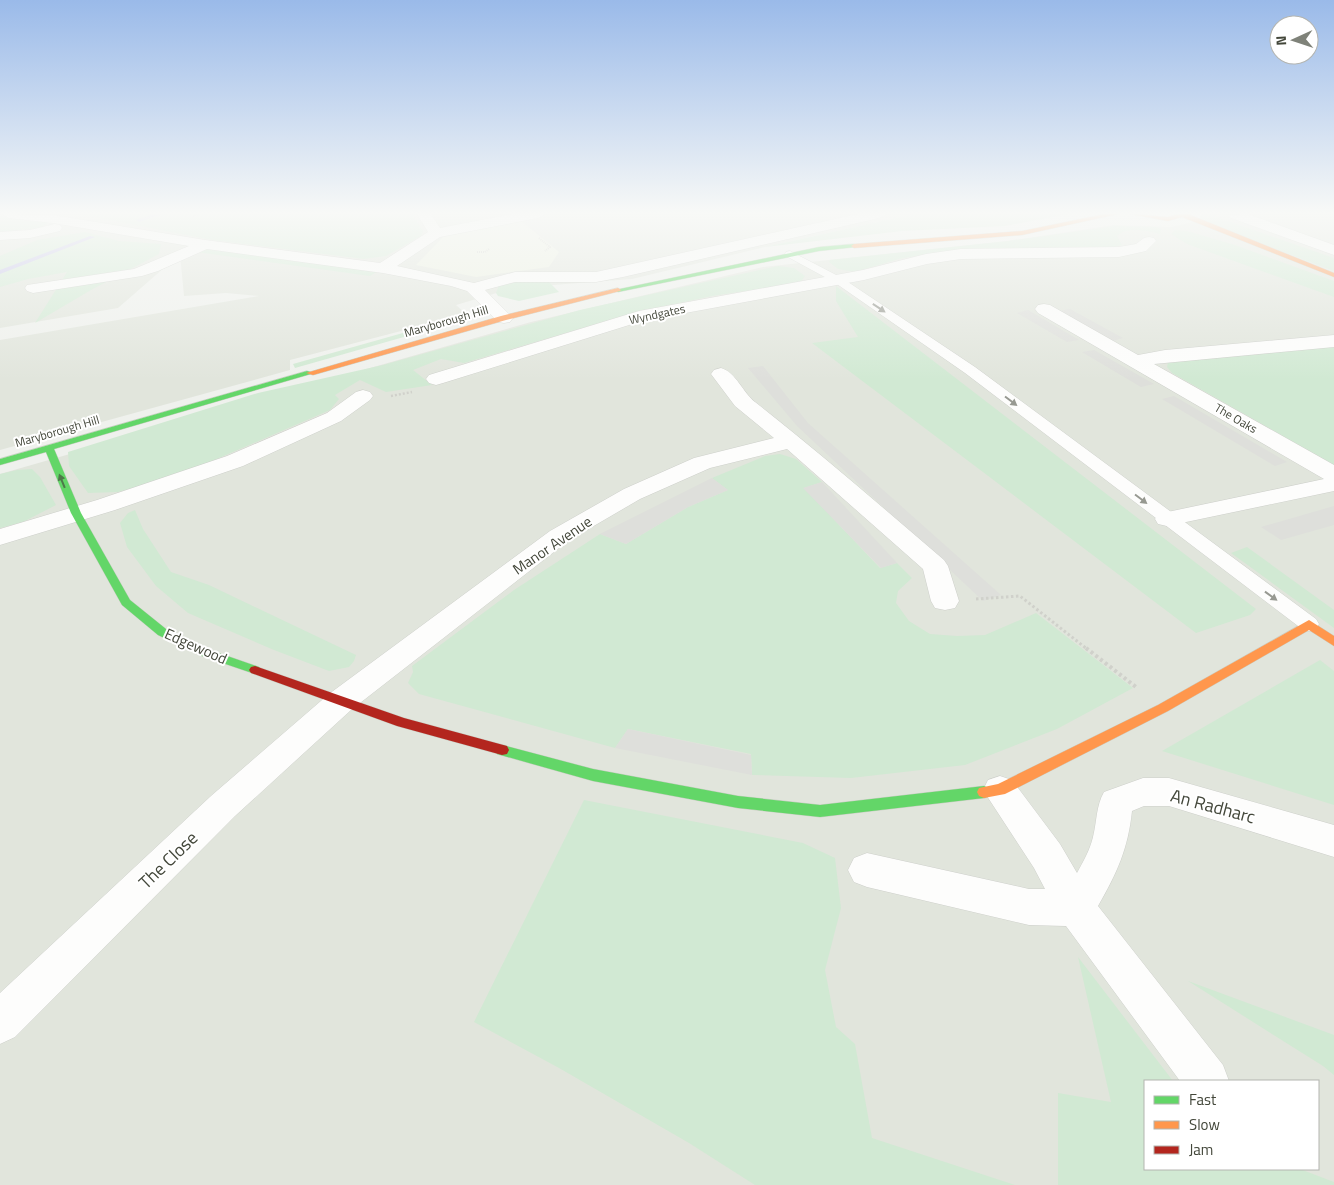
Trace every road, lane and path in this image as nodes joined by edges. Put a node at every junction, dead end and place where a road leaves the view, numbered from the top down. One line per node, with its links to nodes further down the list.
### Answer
1 (147, 269): 12 (street)
2 (390, 269): 13 (street)
3 (526, 269): 13 (street)
4 (529, 269): 5 (street)
5 (632, 269)
6 (717, 269): 15 (street, Maryborough Hill)
7 (818, 269): 11 (lane)
8 (883, 269): 11 (street, Wyndgates)
9 (1322, 269): 10 (street)
10 (1334, 274)
11 (838, 280): 19 (street, Wyndgates); 27 (lane, one-way to 27)
12 (33, 288)
13 (473, 288): 15 (street)
14 (1044, 309): 17 (street, The Oaks)
15 (504, 318): 22 (street, Maryborough Hill)
16 (1334, 341): 17 (street)
17 (1138, 362): 24 (street, The Oaks)
18 (721, 374): 21 (street)
19 (436, 379)
20 (363, 396): 26 (street)
21 (792, 440): 29 (street); 32 (street, Manor Avenue)
22 (49, 448): 23 (street, Maryborough Hill); 26 (street, Edgewood, one-way to 22)
23 (0, 462)
24 (1334, 475)
25 (1334, 484): 27 (street)
26 (76, 513): 28 (street); 32 (street, Edgewood)
27 (1167, 519): 30 (lane, one-way to 30)
28 (0, 537)
29 (945, 601): 33 (path)
30 (1309, 624): 31 (street); 33 (street)
31 (1334, 642)
32 (340, 702): 34 (street, Edgewood); 38 (street, The Close)
33 (1163, 708): 34 (street)
34 (1000, 790): 37 (street)
35 (1334, 841): 37 (street, An Radharc)
36 (867, 870): 37 (street)
37 (1076, 908): 39 (street)
38 (0, 1022)
39 (1207, 1080)

